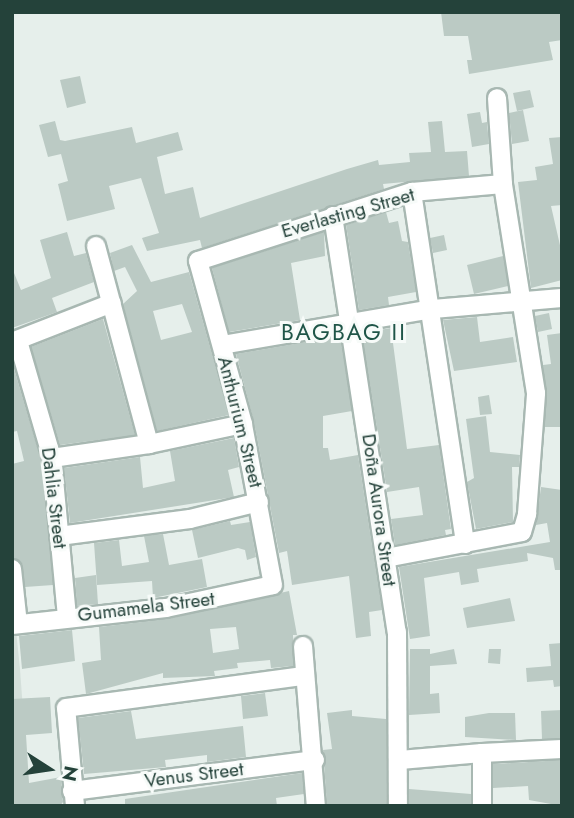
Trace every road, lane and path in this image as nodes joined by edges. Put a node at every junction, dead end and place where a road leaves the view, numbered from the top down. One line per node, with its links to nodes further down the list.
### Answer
1 (497, 98): 2 (street)
2 (503, 184): 3 (street, Everlasting Street); 8 (street)
3 (412, 192): 4 (street, Everlasting Street); 10 (street)
4 (333, 216): 6 (street, Everlasting Street); 11 (street, Doña Aurora Street)
5 (96, 246): 9 (street)
6 (198, 261): 13 (street, Anthurium Street)
7 (562, 298): 8 (street)
8 (523, 300): 10 (street); 19 (street)
9 (112, 303): 12 (street); 15 (street)
10 (432, 309): 11 (street); 19 (street)
11 (352, 323): 13 (street); 20 (street, Doña Aurora Street)
12 (15, 341): 16 (street, Dahlia Street)
13 (222, 345): 14 (street, Anthurium Street)
14 (243, 424): 15 (street); 17 (street, Anthurium Street)
15 (149, 444): 16 (street)
16 (52, 457): 18 (street, Dahlia Street)
17 (260, 502): 18 (street); 22 (street, Anthurium Street)
18 (59, 536): 23 (street, Dahlia Street)
19 (465, 544): 20 (street)
20 (386, 558): 30 (street, Doña Aurora Street)
21 (12, 569): 24 (street)
22 (273, 584): 23 (street, Gumamela Street)
23 (67, 618): 24 (street, Gumamela Street)
24 (15, 625)
25 (303, 646): 26 (street)
26 (304, 676): 29 (street); 31 (street)
27 (562, 749): 28 (street)
28 (482, 753): 30 (street); 34 (street)
29 (316, 760): 31 (street, Venus Street); 32 (street)
30 (400, 760): 33 (street, Doña Aurora Street)
31 (74, 798)
32 (316, 806)
33 (398, 806)
34 (482, 806)

